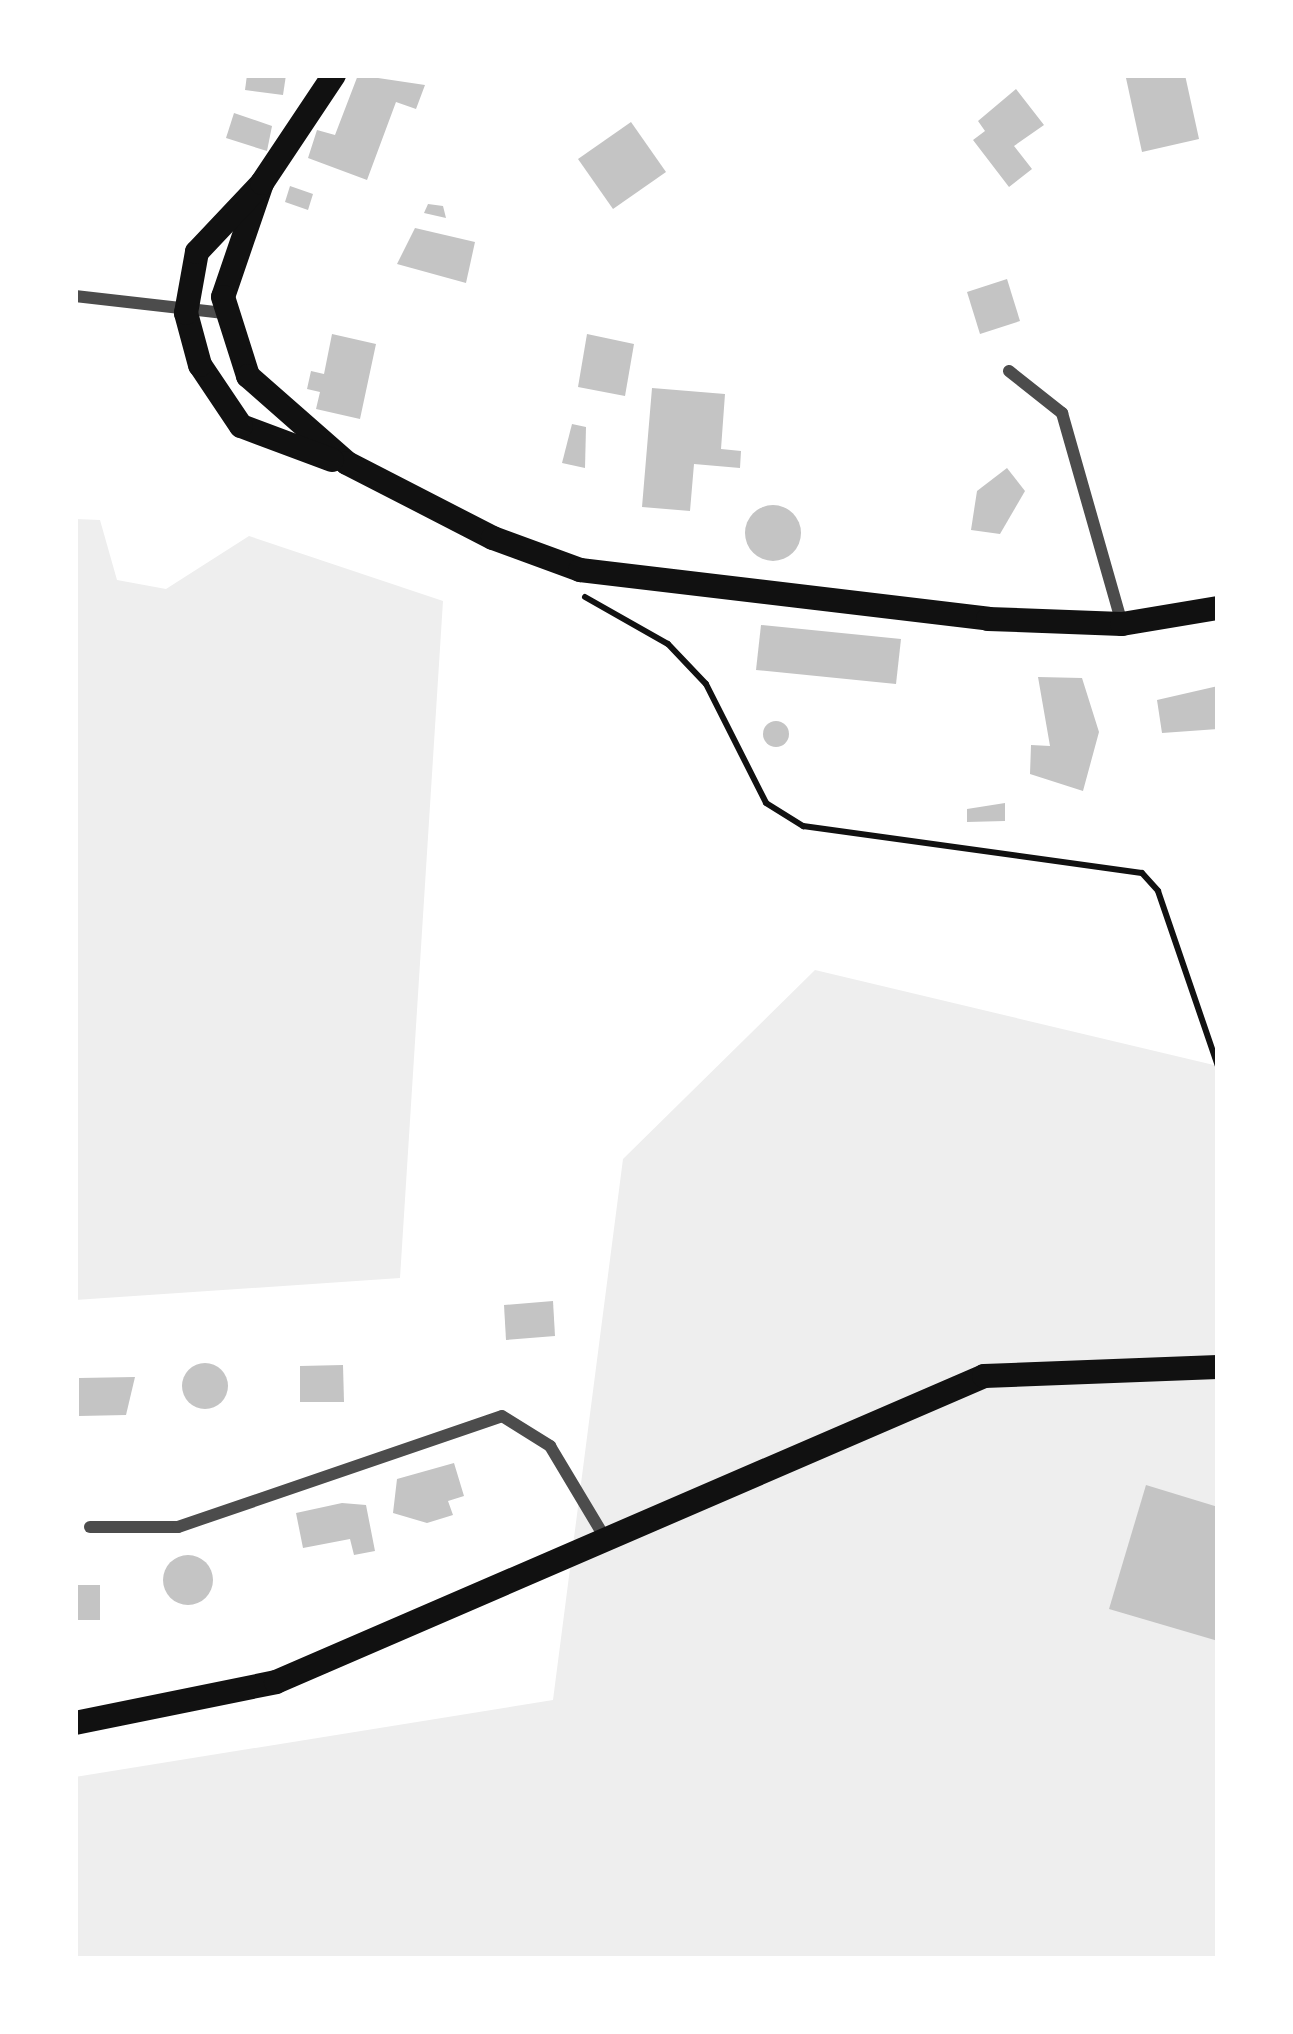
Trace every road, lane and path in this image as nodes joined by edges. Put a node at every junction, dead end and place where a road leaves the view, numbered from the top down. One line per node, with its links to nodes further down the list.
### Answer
1 (334, 75): 2 (main road)
2 (262, 183): 4 (main road); 5 (main road)
3 (75, 296): 4 (street)
4 (186, 313): 5 (street); 7 (main road)
5 (224, 313): 7 (main road)
6 (1009, 371): 10 (street)
7 (347, 463): 8 (main road)
8 (580, 570): 10 (main road); 11 (path)
9 (1218, 608): 10 (main road)
10 (1122, 624)
11 (1218, 1066)
12 (1218, 1367): 14 (main road)
13 (90, 1527): 14 (street)
14 (604, 1538): 15 (main road)
15 (75, 1723)

